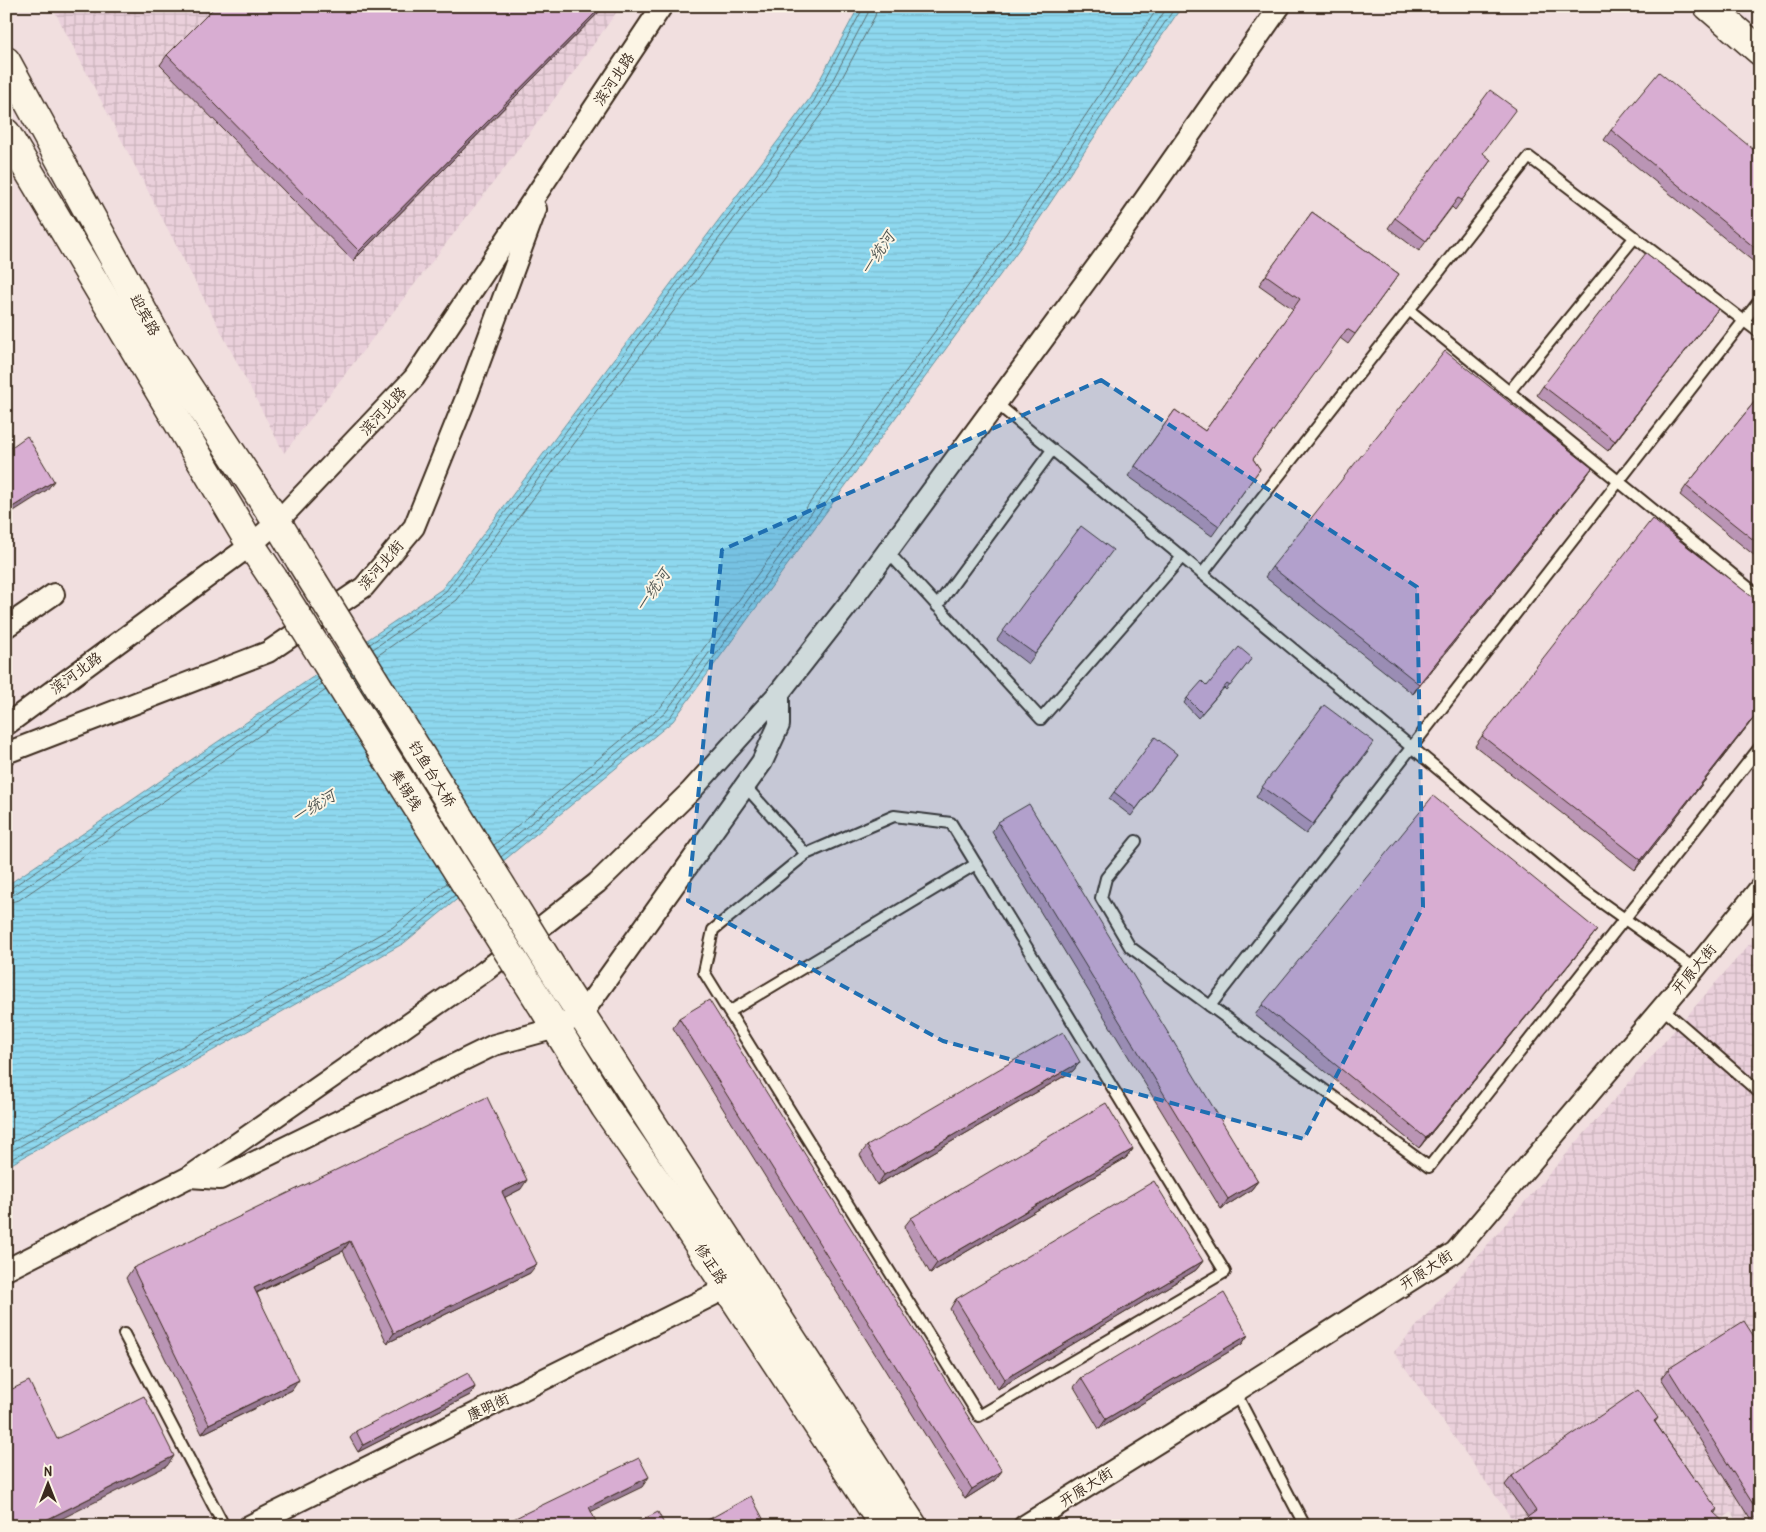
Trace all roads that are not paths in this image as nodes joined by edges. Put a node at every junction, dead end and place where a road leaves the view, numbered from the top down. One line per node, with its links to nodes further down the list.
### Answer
1 (662, 6): 7 (street, 滨河北路)
2 (1280, 6): 14 (street)
3 (1708, 6): 4 (main road)
4 (1760, 51)
5 (6, 61): 17 (main road, 迎宾路)
6 (6, 133): 18 (main road, 迎宾路)
7 (548, 178): 17 (street, 滨河北路); 32 (street, 滨河北街)
8 (1635, 238): 10 (lane); 11 (lane); 13 (lane)
9 (1760, 300): 11 (lane)
10 (1409, 310): 13 (lane); 22 (lane)
11 (1744, 321): 12 (lane); 16 (lane)
12 (1760, 333)
13 (1509, 392): 16 (lane)
14 (996, 403): 15 (lane); 19 (street)
15 (1052, 450): 20 (lane); 26 (lane)
16 (1618, 482): 25 (lane); 30 (lane)
17 (277, 522): 18 (street, 滨河北路); 21 (main road, 迎宾路)
18 (251, 545): 23 (main road, 迎宾路); 29 (street, 滨河北路)
19 (887, 551): 26 (lane); 28 (street)
20 (1182, 557): 22 (lane); 26 (lane)
21 (300, 560): 44 (main road, 钓鱼台大桥, bridge)
22 (1202, 574): 30 (lane)
23 (273, 578): 40 (main road, 集锡线, bridge)
24 (54, 594): 27 (street)
25 (1760, 597)
26 (937, 606)
27 (6, 626)
28 (779, 693): 33 (street); 47 (street)
29 (6, 725)
30 (1411, 747): 38 (lane); 41 (lane)
31 (1760, 747): 38 (lane)
32 (6, 753)
33 (745, 786): 35 (lane); 44 (street)
34 (1136, 840): 41 (lane)
35 (806, 854): 36 (lane); 43 (lane)
36 (976, 864): 43 (lane); 43 (lane)
37 (1760, 888): 39 (street, 开原大街)
38 (1625, 919): 39 (lane); 41 (lane)
39 (1695, 969): 42 (street, 开原大街)
40 (540, 1002): 45 (main road, 修正路)
41 (1210, 1006)
42 (1662, 1008): 46 (lane); 51 (street, 开原大街)
43 (729, 1012)
44 (582, 1014): 45 (street); 55 (main road, 修正路)
45 (556, 1028): 47 (street); 49 (main road, 修正路)
46 (1760, 1093)
47 (189, 1177): 48 (street)
48 (6, 1270)
49 (727, 1288): 53 (street, 康明街); 54 (main road, 修正路)
50 (124, 1334): 52 (lane)
51 (1235, 1393): 56 (street, 开原大街); 57 (lane)
52 (224, 1526)
53 (248, 1526)
54 (884, 1526)
55 (913, 1526)
56 (1024, 1526)
57 (1306, 1526)

